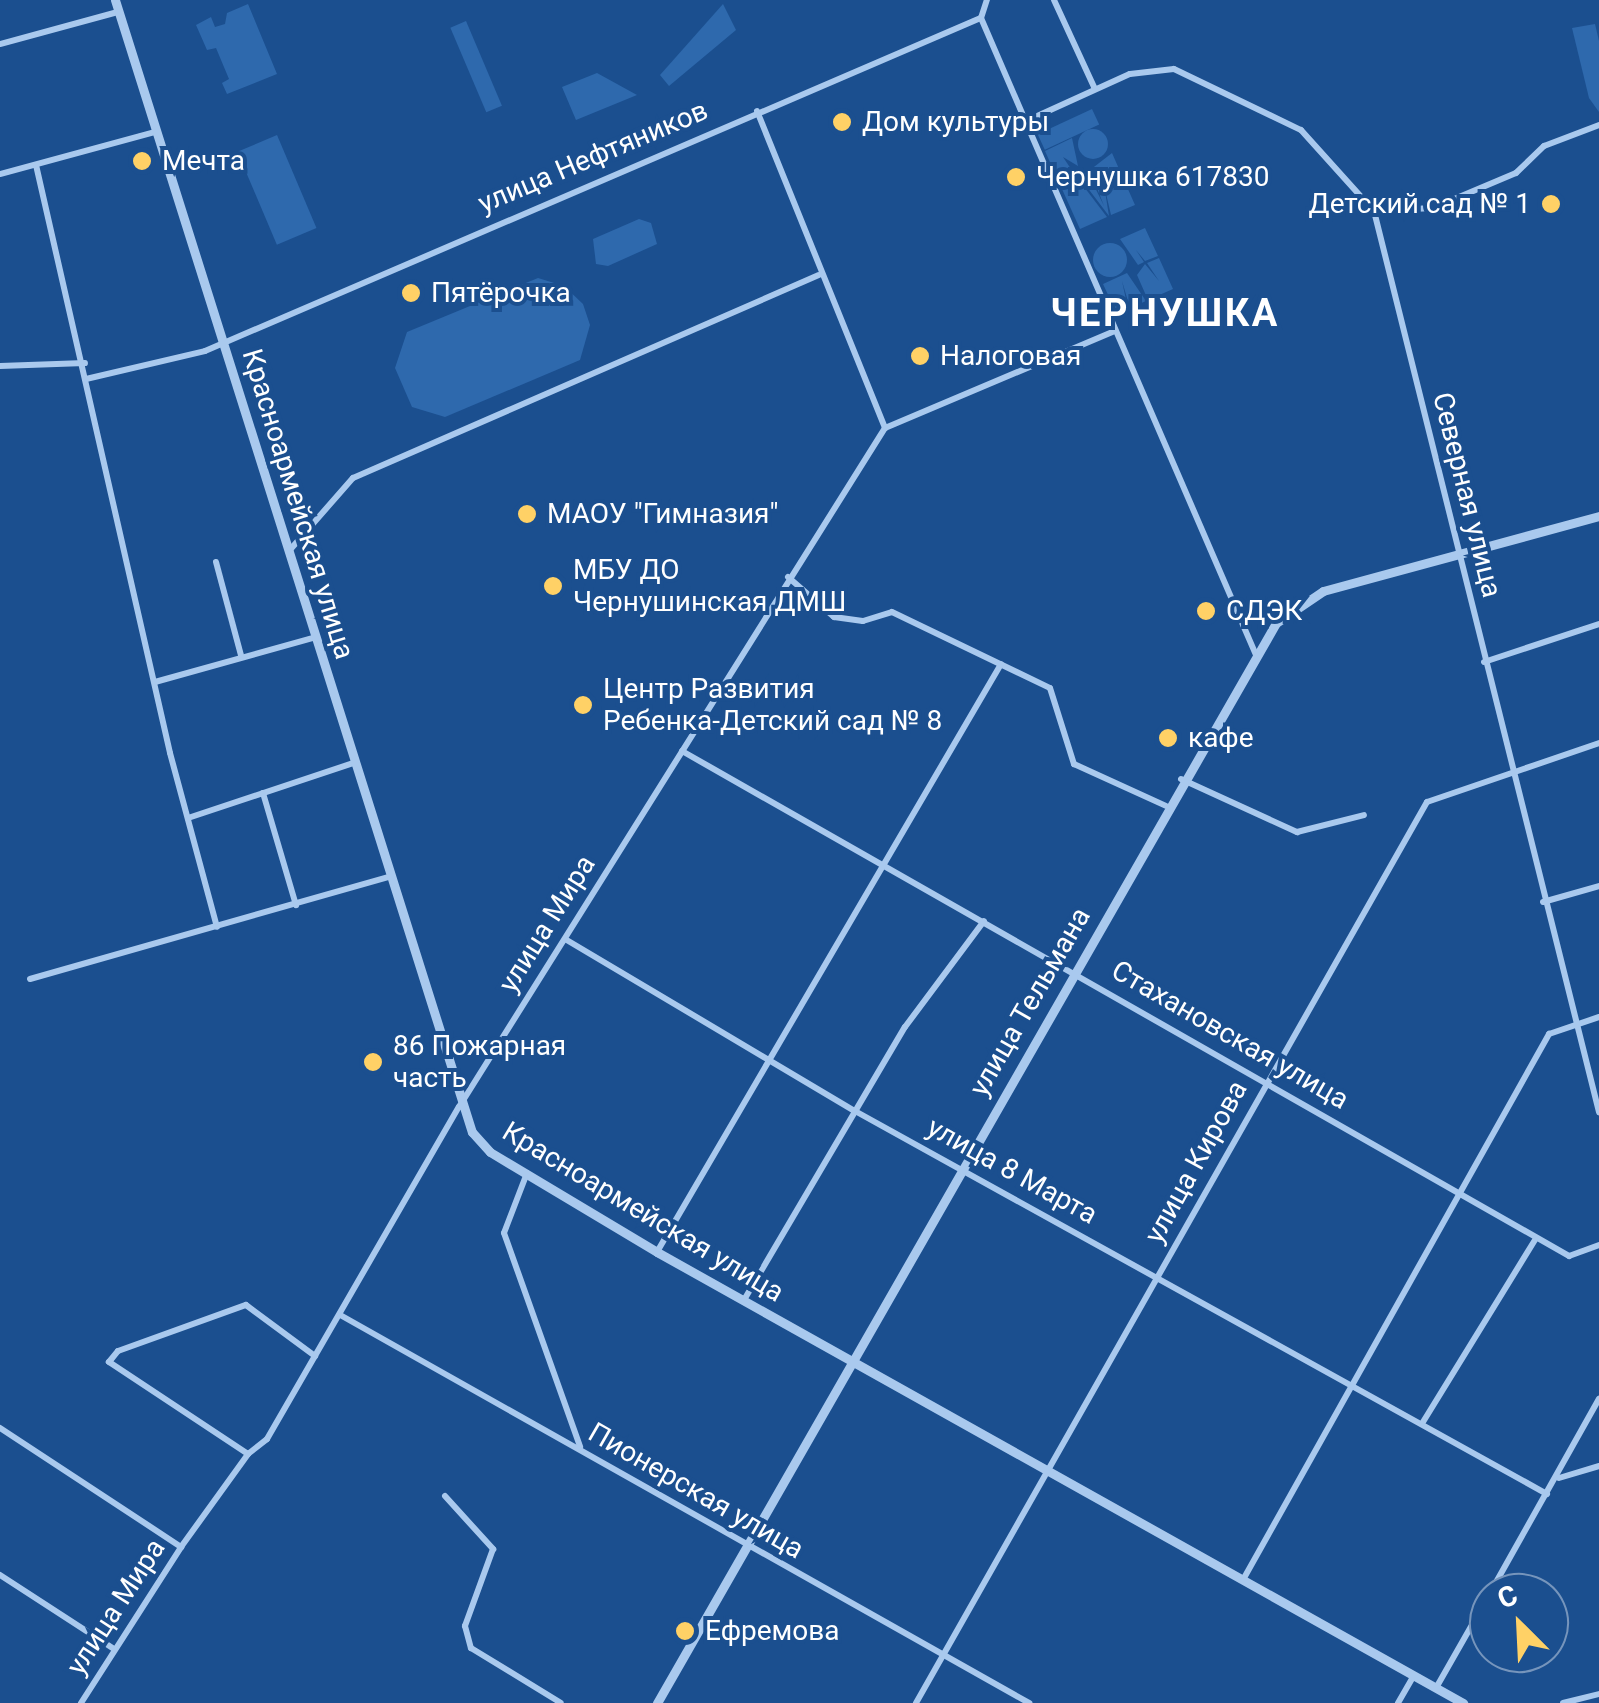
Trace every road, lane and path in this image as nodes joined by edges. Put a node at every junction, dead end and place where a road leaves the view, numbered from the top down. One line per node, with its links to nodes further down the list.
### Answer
1 (114, 0): 4 (street, Красноармейская улица)
2 (987, 0): 5 (street)
3 (1054, 0): 7 (street)
4 (118, 12): 6 (street); 11 (street, Красноармейская улица)
5 (981, 18): 8 (street, улица Нефтяников); 9 (street)
6 (0, 44)
7 (1096, 89): 9 (street, Северная улица); 14 (street, Северная улица)
8 (757, 111): 15 (street); 17 (street, улица Нефтяников)
9 (1024, 122): 16 (street)
10 (1599, 124): 14 (street)
11 (155, 132): 12 (street); 17 (street, Красноармейская улица)
12 (36, 165): 13 (street); 18 (street)
13 (0, 174)
14 (1374, 210): 24 (street, Северная улица)
15 (819, 275): 21 (street); 23 (street)
16 (1116, 332): 21 (street); 30 (street)
17 (224, 342): 20 (street, улица Нефтяников); 23 (street, Красноармейская улица)
18 (85, 363): 19 (street); 20 (street)
19 (0, 366)
20 (86, 379): 33 (street)
21 (886, 428): 26 (street, улица Мира)
22 (1599, 516): 24 (street, улица Тельмана)
23 (289, 551): 28 (street, Красноармейская улица)
24 (1459, 556): 30 (street, улица Тельмана); 31 (street, Северная улица)
25 (216, 562): 29 (street)
26 (788, 577): 32 (street); 35 (street, улица Мира)
27 (1599, 624): 31 (street)
28 (316, 637): 29 (street); 36 (street, Красноармейская улица)
29 (241, 655): 33 (street)
30 (1256, 655): 38 (street, улица Тельмана)
31 (1484, 662): 37 (street, Северная улица)
32 (1001, 664): 40 (street); 43 (street)
33 (155, 682): 42 (street)
34 (1599, 743): 37 (street, улица Кирова)
35 (682, 751): 43 (street, Стахановская улица); 50 (street, улица Мира)
36 (356, 762): 39 (street); 44 (street, Красноармейская улица)
37 (1509, 770): 46 (street, Северная улица); 56 (street, улица Кирова)
38 (1181, 779): 40 (street, улица Тельмана); 41 (street)
39 (263, 793): 42 (street); 47 (street)
40 (1166, 806): 51 (street, улица Тельмана)
41 (1364, 815)
42 (188, 818): 49 (street)
43 (884, 862): 48 (street, Стахановская улица); 55 (street)
44 (390, 876): 47 (street); 57 (street, Красноармейская улица)
45 (1599, 886): 46 (street)
46 (1543, 902): 54 (street, Северная улица)
47 (296, 905): 49 (street)
48 (984, 921): 51 (street, Стахановская улица); 58 (street)
49 (218, 927): 52 (street)
50 (565, 940): 55 (street, улица 8 Марта); 57 (street, улица Мира)
51 (1074, 970): 56 (street, Стахановская улица); 60 (street, улица Тельмана)
52 (30, 979)
53 (1599, 1017): 54 (street)
54 (1575, 1025): 59 (street, Северная улица); 62 (street)
55 (769, 1060): 58 (street, улица 8 Марта); 65 (street)
56 (1266, 1082): 62 (street, Стахановская улица); 66 (street, улица Кирова)
57 (459, 1107): 61 (street, Красноармейская улица); 68 (street, улица Мира)
58 (855, 1110): 60 (street, улица 8 Марта); 67 (street)
59 (1599, 1112)
60 (962, 1166): 66 (street, улица 8 Марта); 70 (street, улица Тельмана)
61 (527, 1173): 65 (street, Красноармейская улица); 75 (street)
62 (1457, 1193): 63 (street, Стахановская улица); 71 (street)
63 (1536, 1238): 64 (street, Стахановская улица); 73 (street)
64 (1599, 1246)
65 (657, 1252): 67 (street, Красноармейская улица)
66 (1156, 1279): 71 (street, улица 8 Марта); 78 (street, улица Кирова)
67 (743, 1301): 70 (street, Красноармейская улица)
68 (342, 1316): 69 (street, улица Мира); 75 (street, Пионерская улица)
69 (315, 1356): 76 (street, улица Мира); 76 (street)
70 (852, 1359): 78 (street, Красноармейская улица); 83 (street, улица Тельмана)
71 (1350, 1382): 73 (street, улица 8 Марта); 86 (street)
72 (1599, 1399): 79 (street)
73 (1423, 1422): 80 (street, улица 8 Марта)
74 (0, 1428): 82 (street)
75 (580, 1448): 83 (street, Пионерская улица)
76 (248, 1454): 82 (street, улица Мира)
77 (1599, 1466): 79 (street)
78 (1048, 1468): 86 (street, Красноармейская улица); 89 (street, улица Кирова)
79 (1558, 1478): 80 (street)
80 (1546, 1494): 84 (street)
81 (445, 1496): 94 (street)
82 (181, 1547): 88 (street, улица Мира)
83 (744, 1548): 89 (street, Пионерская улица); 95 (street, улица Тельмана)
84 (1502, 1573)
85 (0, 1575): 88 (street)
86 (1244, 1578): 90 (street, Красноармейская улица)
87 (1469, 1631): 91 (street)
88 (114, 1649): 93 (street, улица Мира)
89 (944, 1655): 96 (street, улица Кирова); 97 (street, Пионерская улица)
90 (1414, 1676): 91 (street, Красноармейская улица); 98 (street)
91 (1436, 1688): 99 (street, Красноармейская улица)
92 (1599, 1694): 100 (street)
93 (80, 1703)
94 (561, 1703)
95 (657, 1703)
96 (916, 1703)
97 (1028, 1703)
98 (1398, 1703)
99 (1463, 1703)
100 (1563, 1703)

